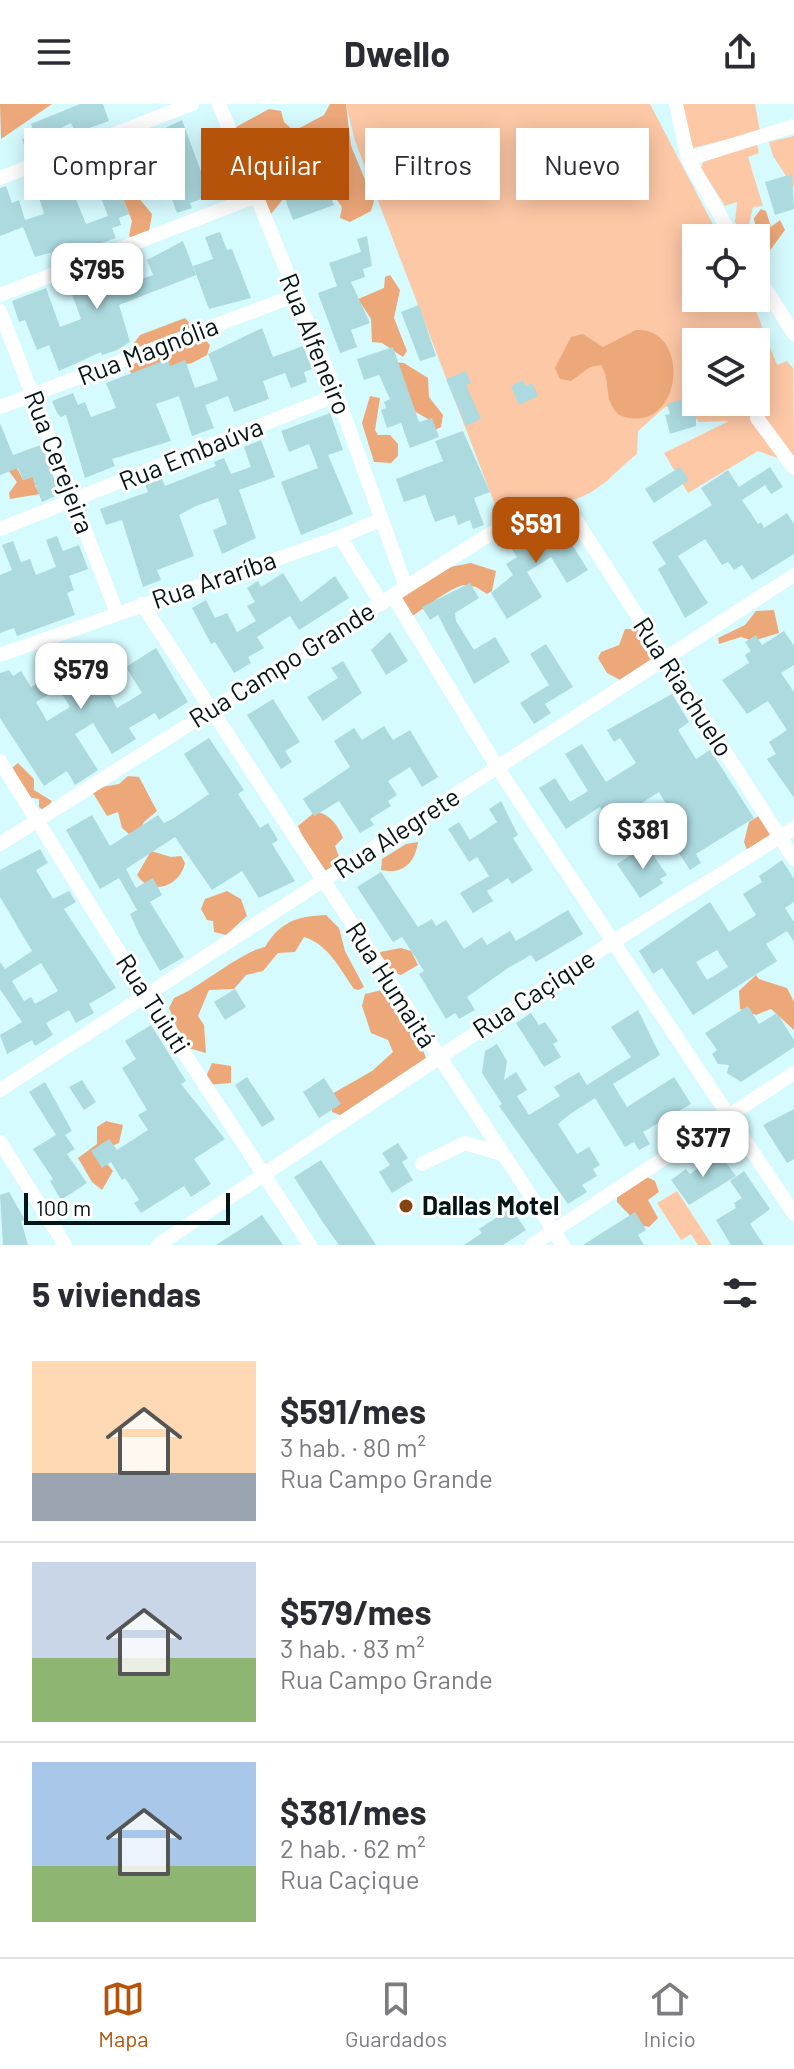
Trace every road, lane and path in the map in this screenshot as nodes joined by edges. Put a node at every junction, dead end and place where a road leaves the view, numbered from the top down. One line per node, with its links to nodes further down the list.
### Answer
1 (192, 104): 7 (street)
2 (219, 104): 5 (street, Rua Alfeneiro)
3 (676, 104): 6 (street)
4 (794, 126): 6 (street)
5 (228, 128)
6 (688, 159): 10 (street)
7 (0, 178)
8 (246, 200): 11 (street)
9 (255, 200): 12 (street, Rua Alfeneiro)
10 (725, 224)
11 (0, 295)
12 (296, 295): 16 (street, Rua Magnólia); 17 (street, Rua Alfeneiro)
13 (770, 296): 15 (street)
14 (0, 311): 16 (street, Rua Cerejeira)
15 (794, 334)
16 (32, 395): 18 (street, Rua Magnólia); 21 (street, Rua Cerejeira)
17 (337, 395): 21 (street, Rua Embaúva); 23 (street, Rua Alfeneiro)
18 (0, 407)
19 (757, 418): 20 (street)
20 (794, 468)
21 (74, 501): 24 (street, Rua Embaúva); 30 (street, Rua Cerejeira)
22 (572, 514): 27 (street, Rua Campo Grande); 32 (street, Rua Riachuelo)
23 (382, 519): 25 (street, Rua Araríba); 27 (street, Rua Alfeneiro)
24 (0, 529)
25 (340, 537): 28 (street); 29 (street, Rua Araríba)
26 (794, 575): 32 (street, Rua Alegrete)
27 (406, 587): 28 (street, Rua Campo Grande)
28 (388, 600): 33 (street, Rua Campo Grande); 35 (street)
29 (142, 604): 30 (street, Rua Araríba); 33 (street, Rua Humaitá)
30 (117, 613): 31 (street, Rua Araríba)
31 (0, 655)
32 (664, 659): 35 (street, Rua Alegrete); 38 (street, Rua Riachuelo)
33 (211, 709): 36 (street, Rua Campo Grande); 41 (street, Rua Humaitá)
34 (0, 761): 36 (street, Rua Tuiuti)
35 (497, 767): 41 (street, Rua Alegrete); 42 (street)
36 (36, 820): 39 (street, Rua Campo Grande); 43 (street, Rua Tuiuti)
37 (794, 828): 38 (street, Rua Caçique)
38 (780, 838): 40 (street, Rua Riachuelo); 42 (street, Rua Caçique)
39 (0, 844)
40 (794, 859)
41 (324, 881): 43 (street, Rua Alegrete); 44 (street, Rua Humaitá)
42 (614, 941): 44 (street, Rua Caçique); 47 (street)
43 (146, 995): 46 (street, Rua Alegrete); 51 (street, Rua Tuiuti)
44 (438, 1057): 49 (street, Rua Humaitá); 51 (street, Rua Caçique)
45 (794, 1073): 47 (street)
46 (0, 1090)
47 (729, 1116): 52 (street); 53 (street)
48 (0, 1142): 54 (street)
49 (503, 1154): 50 (street); 53 (street, Rua Humaitá)
50 (422, 1164)
51 (264, 1175): 55 (street, Rua Caçique); 56 (street, Rua Tuiuti)
52 (794, 1214)
53 (554, 1231): 57 (street); 58 (street, Rua Humaitá)
54 (65, 1245)
55 (158, 1245)
56 (310, 1245)
57 (532, 1245)
58 (563, 1245)

